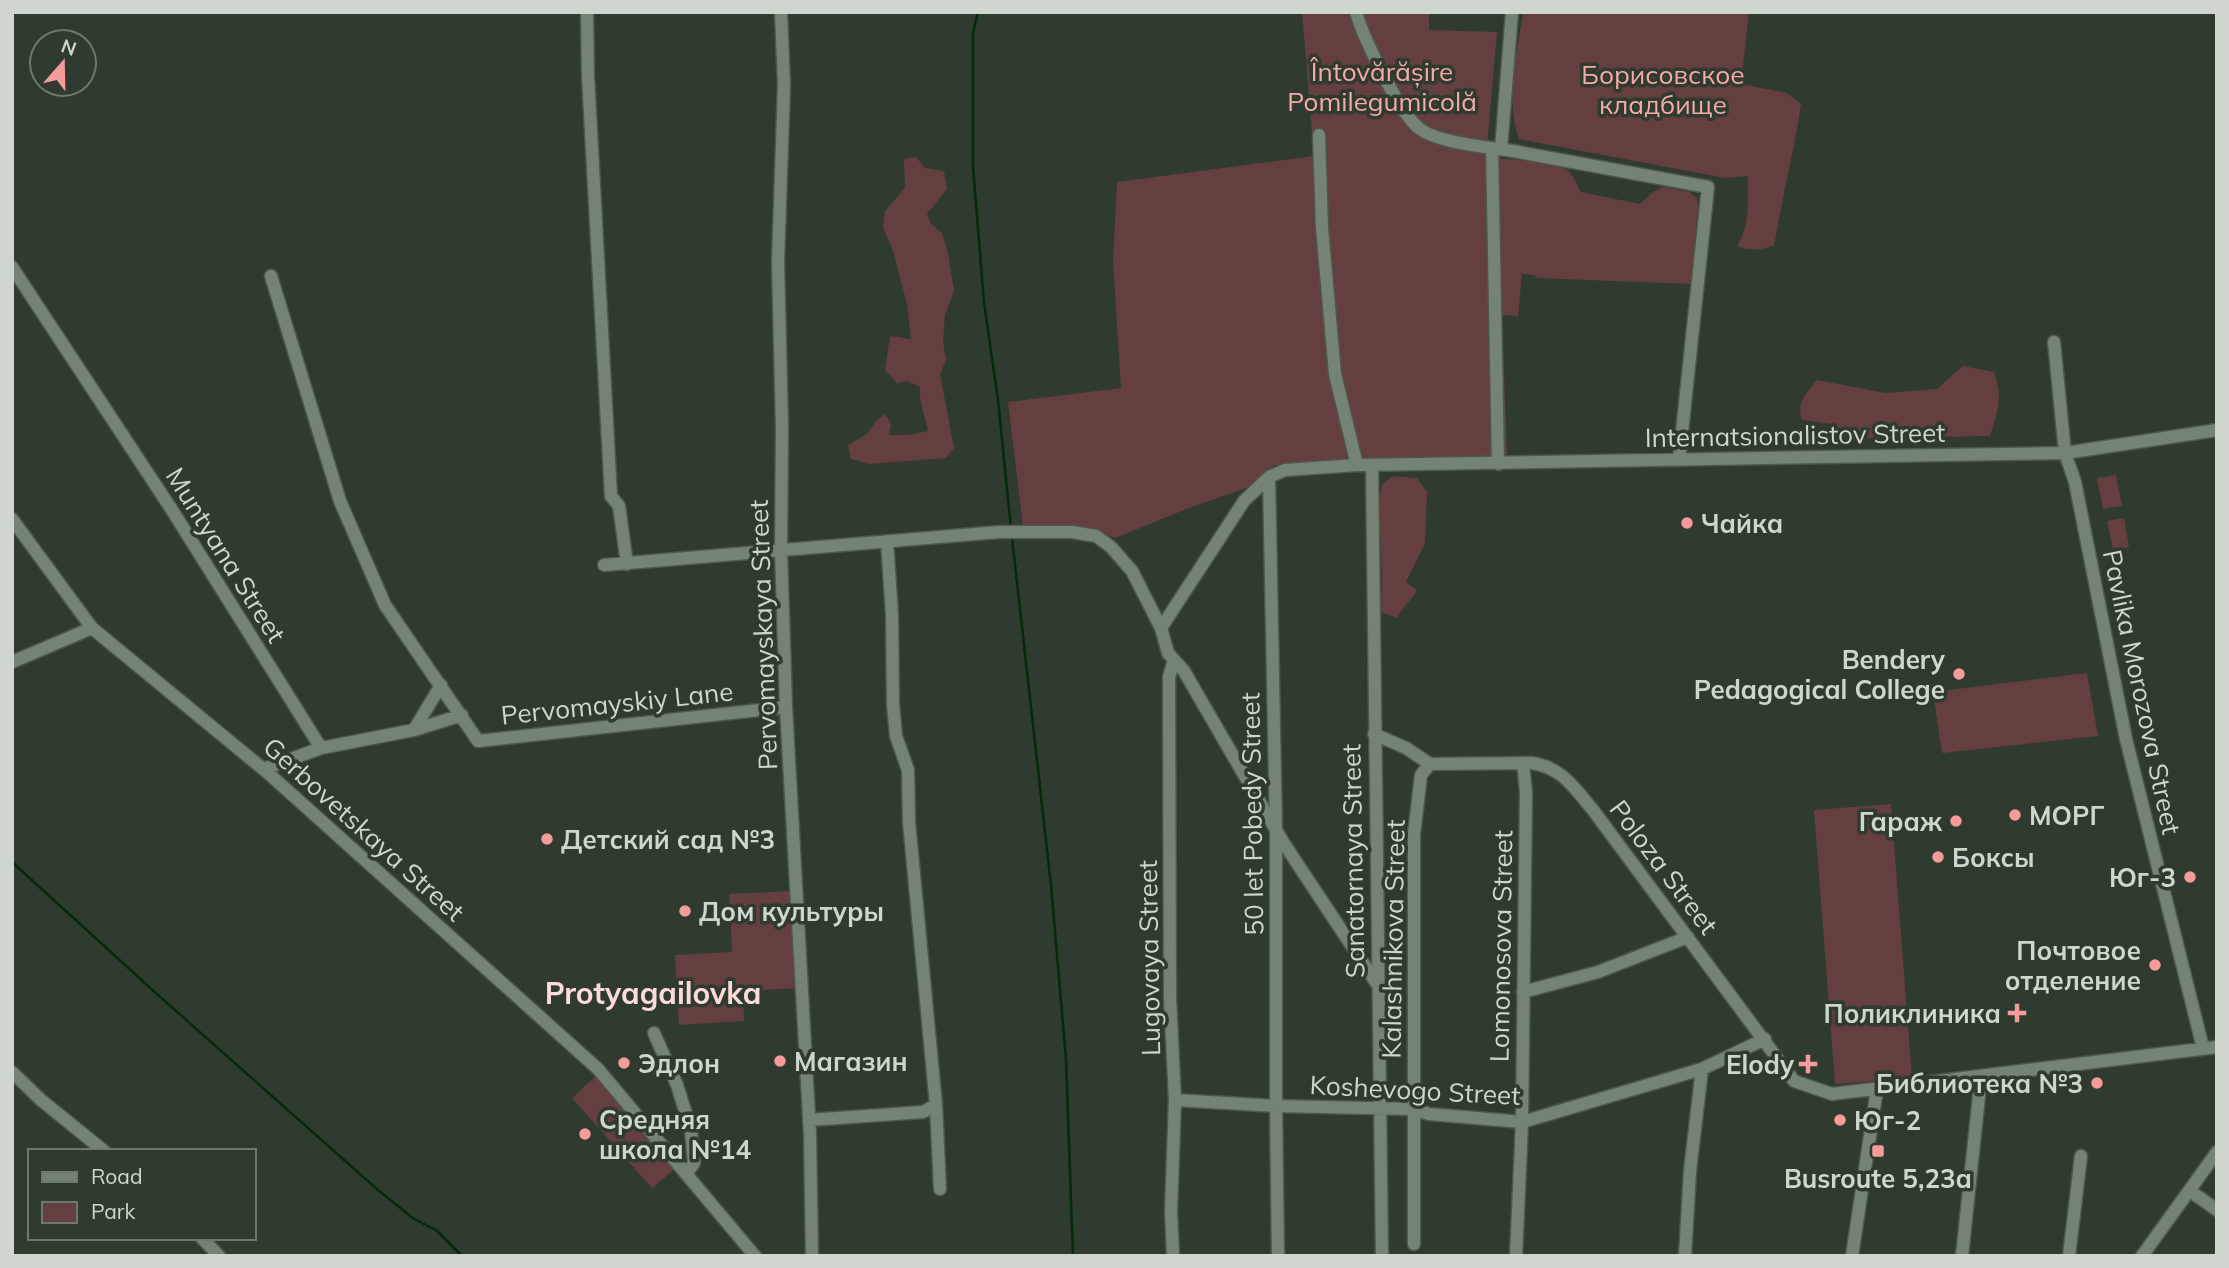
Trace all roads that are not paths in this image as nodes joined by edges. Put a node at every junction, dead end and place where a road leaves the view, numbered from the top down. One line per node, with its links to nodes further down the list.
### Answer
1 (587, 12): 20 (street)
2 (780, 12): 19 (street, Pervomayskaya Street)
3 (1356, 12): 6 (street)
4 (1512, 12): 6 (street)
5 (1319, 135): 14 (street)
6 (1496, 149): 12 (street); 13 (street)
7 (12, 267): 31 (street, Muntyana Street)
8 (271, 276): 26 (street, Pervomayskiy Lane)
9 (2053, 342): 11 (street, Pavlika Morozova Street)
10 (2217, 430): 11 (street, Internatsionalistov Street)
11 (2065, 453): 12 (street, Internatsionalistov Street); 42 (street, Pavlika Morozova Street)
12 (1679, 460): 13 (street, Internatsionalistov Street)
13 (1498, 464): 15 (street, Internatsionalistov Street)
14 (1357, 465): 15 (street); 16 (street)
15 (1372, 466): 30 (street, Sanatornaya Street)
16 (1269, 477): 23 (street); 35 (street, 50 let Pobedy Street)
17 (12, 519): 22 (street, Gerbovetskaya Street)
18 (887, 541): 19 (street); 23 (street); 48 (street)
19 (781, 550): 20 (street); 27 (street, Pervomayskaya Street)
20 (627, 564): 21 (street)
21 (604, 565)
22 (92, 628): 25 (street); 34 (street, Gerbovetskaya Street)
23 (1161, 628): 24 (street)
24 (1174, 660): 35 (street); 47 (street, Lugovaya Street)
25 (12, 662)
26 (441, 685): 28 (street, Pervomayskiy Lane); 29 (street)
27 (786, 706): 28 (street, Pervomayskiy Lane); 52 (street, Pervomayskaya Street)
28 (462, 715): 29 (street)
29 (414, 730): 31 (street)
30 (1374, 734): 33 (street); 37 (street, Sanatornaya Street)
31 (321, 748): 34 (street)
32 (1528, 763): 33 (street, Poloza Street); 36 (street, Poloza Street); 38 (street, Lomonosova Street)
33 (1430, 764): 51 (street, Kalashnikova Street)
34 (264, 769): 57 (street, Gerbovetskaya Street)
35 (1276, 829): 37 (street); 49 (street, 50 let Pobedy Street)
36 (1688, 937): 38 (street); 40 (street, Poloza Street)
37 (1377, 984): 50 (street, Sanatornaya Street)
38 (1523, 992): 53 (street, Lomonosova Street)
39 (654, 1033): 57 (street)
40 (1765, 1039): 43 (street, Koshevogo Street); 46 (street, Poloza Street)
41 (2217, 1047): 42 (street, Poloza Street)
42 (2203, 1048): 45 (street, Poloza Street)
43 (1702, 1069): 53 (street, Koshevogo Street); 70 (street)
44 (12, 1072): 54 (street)
45 (1981, 1077): 46 (street, Poloza Street); 72 (street)
46 (1877, 1089): 71 (street)
47 (1175, 1100): 49 (street, Koshevogo Street); 66 (street, Lugovaya Street)
48 (936, 1105): 52 (street); 58 (street)
49 (1276, 1106): 50 (street, Koshevogo Street); 67 (street, 50 let Pobedy Street)
50 (1378, 1107): 51 (street, Koshevogo Street); 68 (street, Sanatornaya Street)
51 (1413, 1109): 53 (street, Koshevogo Street); 62 (street, Kalashnikova Street)
52 (809, 1120): 65 (street, Pervomayskaya Street)
53 (1522, 1122): 69 (street, Lomonosova Street)
54 (102, 1149)
55 (2217, 1152): 59 (street)
56 (2081, 1156): 73 (street)
57 (687, 1173): 64 (street, Gerbovetskaya Street)
58 (940, 1188)
59 (2190, 1191): 60 (street); 74 (street)
60 (2217, 1210)
61 (204, 1240): 63 (street)
62 (1414, 1244)
63 (219, 1256)
64 (755, 1256)
65 (812, 1256)
66 (1173, 1256)
67 (1278, 1256)
68 (1382, 1256)
69 (1516, 1256)
70 (1685, 1256)
71 (1852, 1256)
72 (1962, 1256)
73 (2069, 1256)
74 (2141, 1256)

